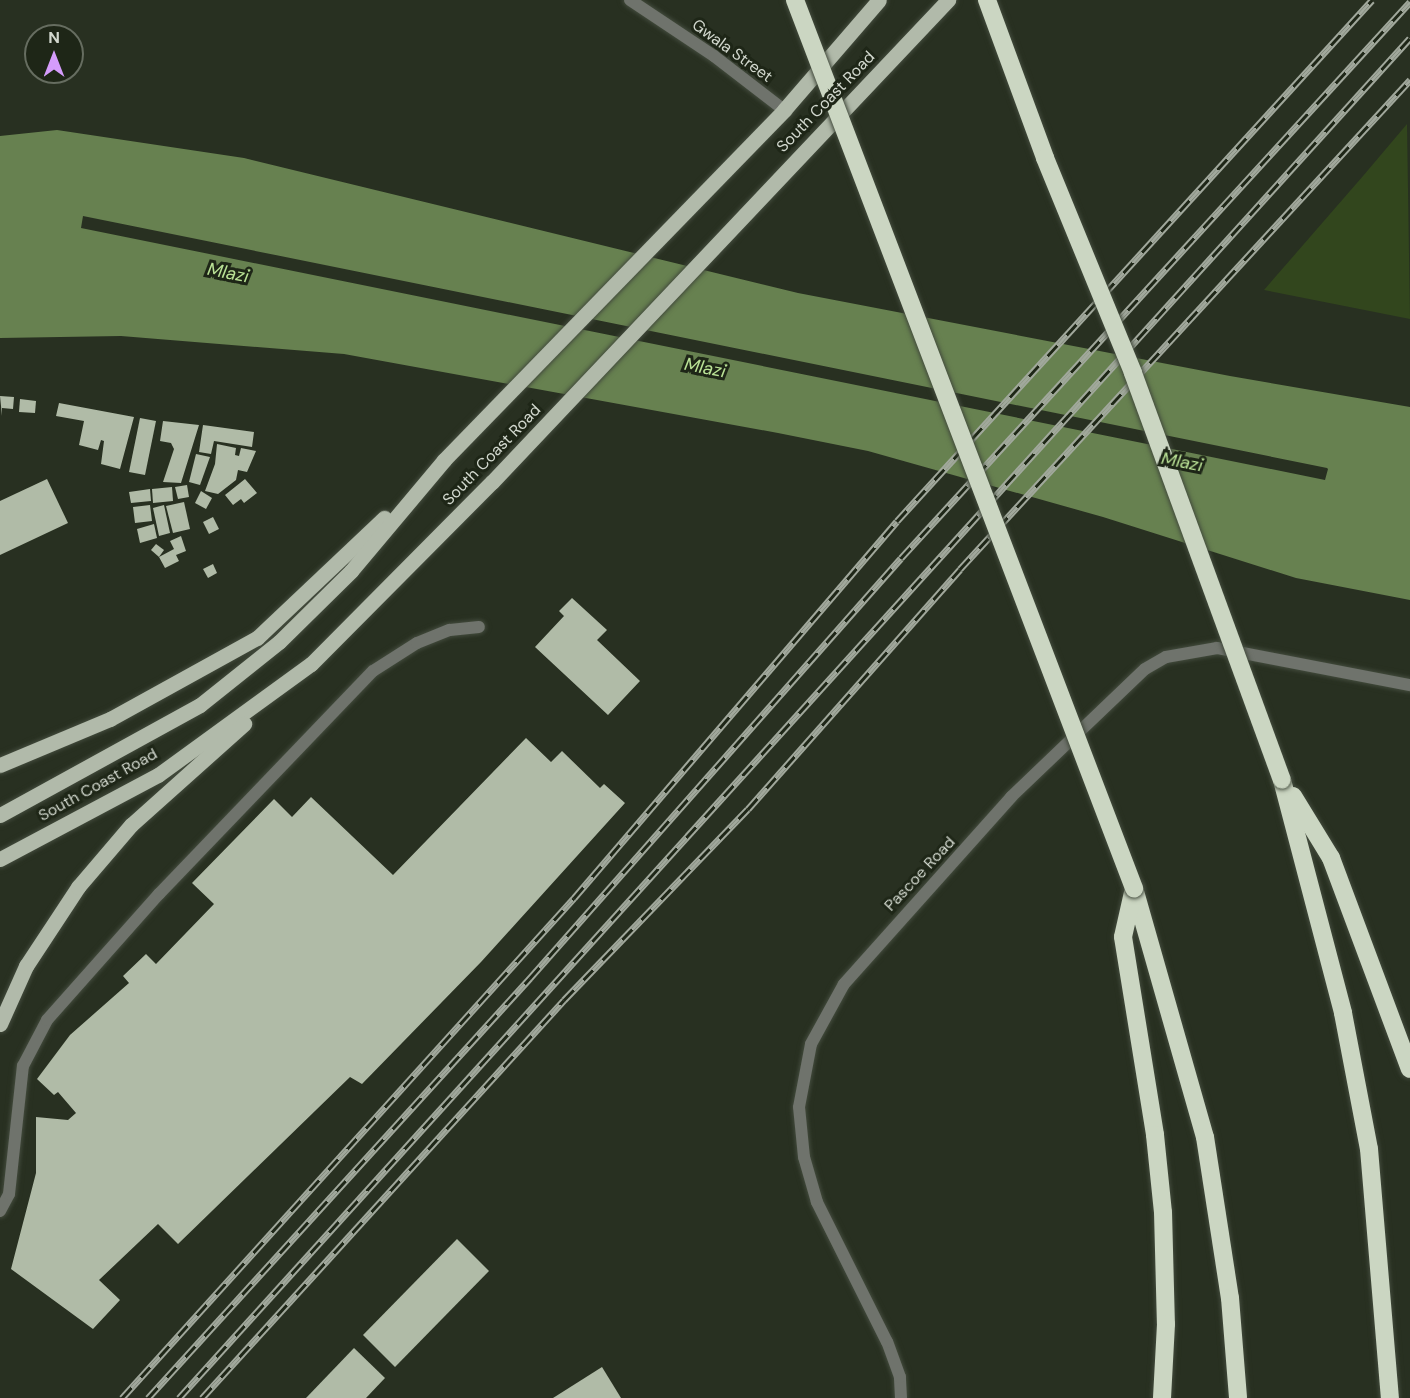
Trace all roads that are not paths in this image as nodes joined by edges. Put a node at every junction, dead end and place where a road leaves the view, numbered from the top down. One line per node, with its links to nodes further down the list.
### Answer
1 (630, 0): 6 (street, Gwala Street)
2 (795, 0): 15 (highway, bridge)
3 (879, 0): 6 (main road, South Coast Road)
4 (948, 0): 9 (main road, South Coast Road)
5 (987, 0): 12 (highway, bridge)
6 (784, 110): 7 (main road, South Coast Road)
7 (407, 501): 11 (main road); 13 (main road, South Coast Road)
8 (479, 627): 18 (street)
9 (311, 664): 14 (main road, South Coast Road); 16 (main road)
10 (1410, 685): 19 (street, Pascoe Road)
11 (0, 765)
12 (1282, 780): 17 (highway); 22 (highway)
13 (0, 815)
14 (0, 859)
15 (1134, 888): 20 (highway); 21 (highway)
16 (0, 1024)
17 (1410, 1069)
18 (0, 1211)
19 (901, 1398)
20 (1162, 1398)
21 (1238, 1398)
22 (1390, 1398)

